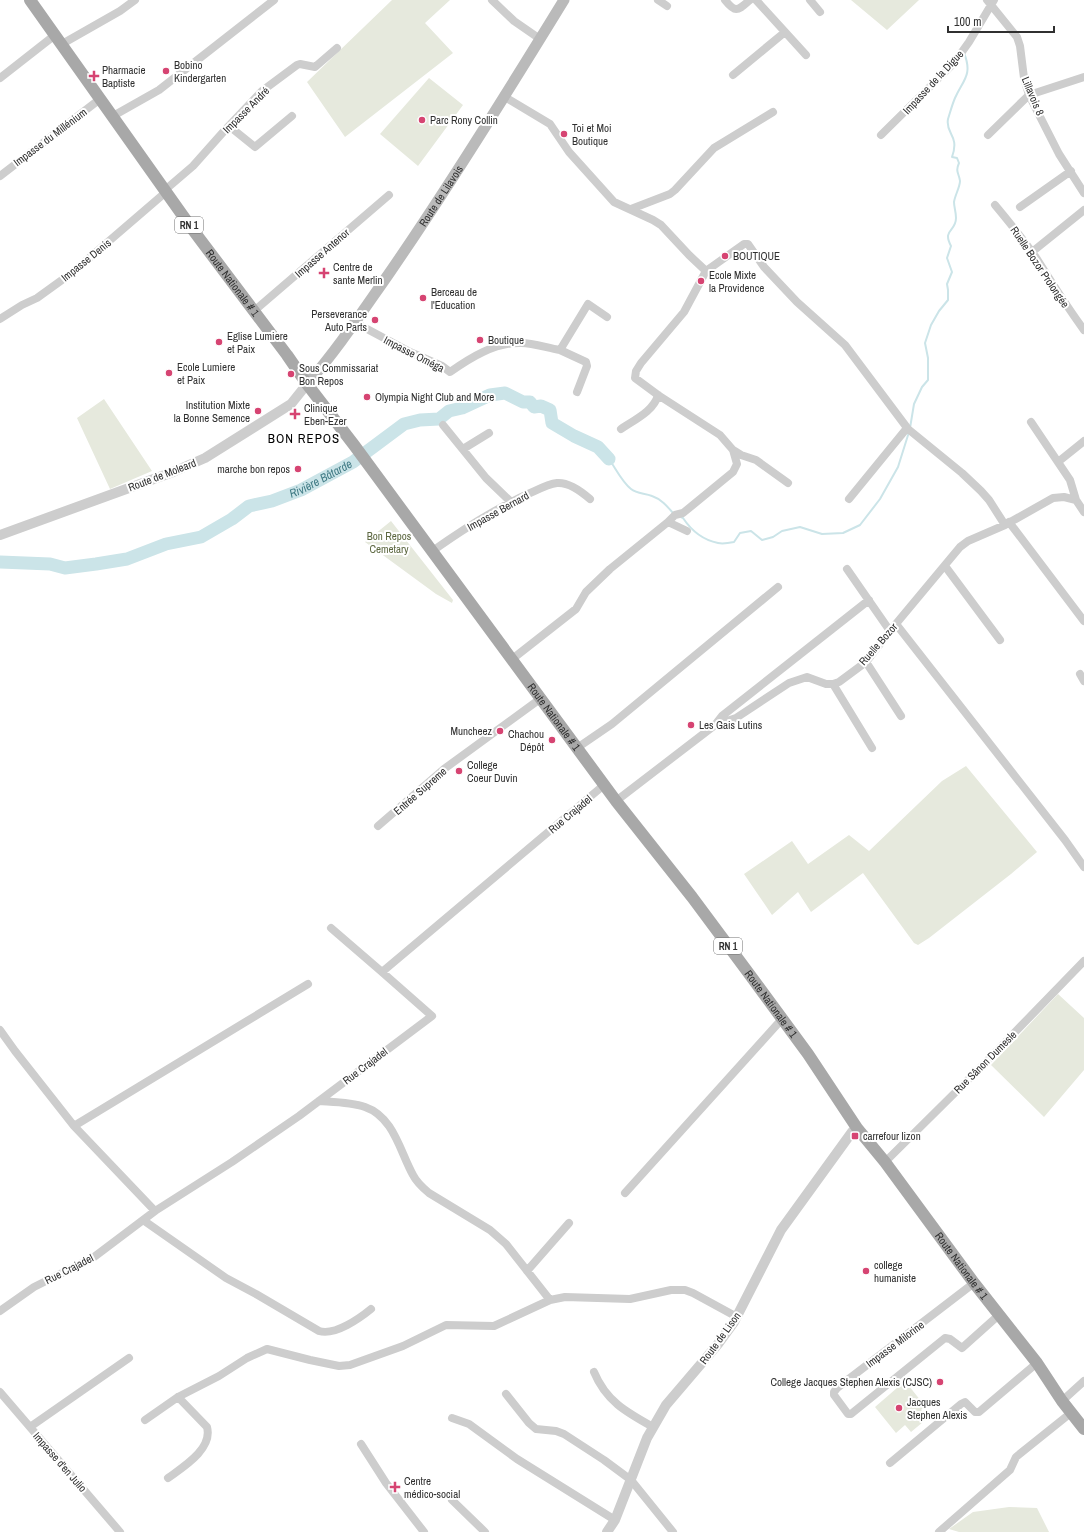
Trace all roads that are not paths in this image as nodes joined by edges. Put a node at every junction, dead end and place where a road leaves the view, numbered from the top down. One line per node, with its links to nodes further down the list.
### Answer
1 (30, 0): 16 (main road, Route Nationale # 1 / RN 1)
2 (135, 0): 16 (street)
3 (274, 0): 26 (street)
4 (492, 0): 15 (street)
5 (564, 0): 15 (main road, Route de Lilavois)
6 (658, 0): 12 (street)
7 (725, 0): 8 (street)
8 (750, 0)
9 (756, 0): 14 (street)
10 (810, 0): 13 (street)
11 (991, 1): 22 (street, Lillavois 8); 29 (street, Impasse de la Digue)
12 (667, 6)
13 (820, 12)
14 (785, 32): 18 (street); 19 (street)
15 (540, 39): 23 (main road, Route de Lilavois)
16 (58, 40): 21 (street); 24 (main road, Route Nationale # 1 / RN 1)
17 (337, 48): 28 (street, Impasse André)
18 (806, 55)
19 (733, 75)
20 (1084, 77): 22 (street)
21 (0, 78)
22 (1029, 95): 30 (street); 31 (street, Lillavois 8)
23 (505, 97): 38 (street); 45 (main road, Route de Lilavois)
24 (100, 99): 26 (main road, Route Nationale # 1 / RN 1); 32 (street, Impasse du Millénium)
25 (773, 112): 38 (street)
26 (113, 116): 33 (main road, Route Nationale # 1 / RN 1)
27 (292, 116): 28 (street)
28 (229, 126): 33 (street, Impasse André)
29 (881, 135)
30 (988, 135)
31 (1071, 171): 34 (street, Lillavois 8); 37 (street)
32 (0, 176)
33 (165, 191): 42 (main road, Route Nationale # 1 / RN 1); 44 (street, Impasse Denis)
34 (1084, 193)
35 (389, 195): 42 (street, Impasse Antenor)
36 (995, 205): 40 (street, Ruelle Bozor Prolongée)
37 (1020, 207)
38 (631, 209): 41 (street)
39 (1084, 210): 40 (street)
40 (1032, 252): 46 (street, Ruelle Bozor Prolongée)
41 (706, 271): 50 (street); 53 (street)
42 (254, 311): 48 (main road, Route Nationale # 1 / RN 1)
43 (607, 317): 47 (street)
44 (0, 319)
45 (354, 322): 47 (street, Impasse Oméga); 48 (main road, Route de Lilavois)
46 (1084, 330)
47 (560, 350): 49 (street)
48 (307, 384): 71 (street, Route de Moleard); 72 (main road, Route Nationale # 1 / RN 1)
49 (577, 392)
50 (658, 396): 54 (street); 58 (street)
51 (1031, 422): 60 (street)
52 (443, 425): 57 (street)
53 (908, 428): 64 (street); 69 (street)
54 (621, 429)
55 (490, 433): 57 (street)
56 (1084, 441): 60 (street)
57 (463, 449): 66 (street)
58 (733, 450): 59 (street); 61 (street)
59 (749, 458): 61 (street); 62 (street)
60 (1058, 462): 65 (street)
61 (737, 464): 68 (street)
62 (788, 483)
63 (590, 498): 66 (street, Impasse Bernard)
64 (849, 498)
65 (1076, 500): 67 (street); 69 (street, Ruelle Bozor)
66 (510, 502): 72 (street, Impasse Bernard)
67 (1084, 512)
68 (668, 522): 70 (street); 81 (street)
69 (1007, 523): 73 (street, Ruelle Bozor); 77 (street)
70 (687, 532)
71 (0, 535)
72 (431, 552): 81 (main road, Route Nationale # 1 / RN 1)
73 (945, 566): 78 (street, Ruelle Bozor); 80 (street)
74 (847, 569): 76 (street)
75 (778, 587): 87 (street)
76 (870, 600): 79 (street); 86 (street)
77 (1084, 621)
78 (896, 624): 79 (street, Ruelle Bozor); 92 (street)
79 (890, 631): 82 (street, Ruelle Bozor)
80 (1000, 640)
81 (511, 660): 84 (main road, Route Nationale # 1 / RN 1)
82 (866, 662): 83 (street, Ruelle Bozor); 85 (street)
83 (833, 684): 86 (street); 88 (street)
84 (540, 699): 87 (main road, Route Nationale # 1 / RN 1); 91 (street, Entrée Supreme)
85 (901, 716)
86 (715, 725): 90 (street)
87 (577, 748): 89 (main road, Route Nationale # 1 / RN 1)
88 (872, 748)
89 (604, 785): 90 (main road, Route Nationale # 1 / RN 1); 95 (street, Rue Crajadel)
90 (616, 801): 97 (main road, Route Nationale # 1 / RN 1)
91 (378, 826)
92 (1084, 867)
93 (331, 928): 95 (street)
94 (1084, 961): 102 (street, Rue Sânon Dumesle)
95 (382, 972): 99 (street, Rue Crajadel)
96 (308, 984): 100 (street)
97 (782, 1019): 101 (main road, Route Nationale # 1 / RN 1); 103 (street)
98 (0, 1030): 100 (street)
99 (319, 1101): 104 (street, Rue Crajadel); 107 (street)
100 (74, 1126): 104 (street)
101 (857, 1128): 102 (main road, Route Nationale # 1 / RN 1); 113 (street, Route de Lison)
102 (885, 1162): 108 (main road, Route Nationale # 1 / RN 1)
103 (625, 1193)
104 (155, 1211): 105 (street, Rue Crajadel)
105 (143, 1220): 110 (street); 111 (street, Rue Crajadel)
106 (569, 1223): 107 (street)
107 (527, 1271): 109 (street)
108 (974, 1282): 112 (main road, Route Nationale # 1 / RN 1); 112 (street, Impasse Milorine)
109 (550, 1300): 113 (street); 120 (street)
110 (371, 1309)
111 (0, 1311)
112 (1000, 1314): 115 (main road, Route Nationale # 1 / RN 1)
113 (737, 1317): 126 (street, Route de Lison)
114 (129, 1358): 125 (street)
115 (1038, 1363): 121 (main road, Route Nationale # 1 / RN 1); 129 (street)
116 (594, 1372): 126 (street)
117 (1084, 1381): 121 (street)
118 (0, 1392): 125 (street, Impasse d'en Julio)
119 (506, 1394): 131 (street)
120 (178, 1396): 124 (street); 130 (street)
121 (1062, 1400): 122 (main road, Route Nationale # 1 / RN 1)
122 (1072, 1412): 127 (main road, Route Nationale # 1 / RN 1); 139 (street)
123 (452, 1418): 133 (street)
124 (145, 1420)
125 (30, 1427): 134 (street, Impasse d'en Julio)
126 (653, 1427): 131 (street, Route de Lison)
127 (1084, 1429)
128 (361, 1444): 135 (street)
129 (890, 1463)
130 (168, 1478)
131 (631, 1480): 133 (street, Route de Lison); 138 (street)
132 (452, 1500): 136 (street)
133 (615, 1520): 137 (street, Route de Lison)
134 (120, 1532)
135 (424, 1532)
136 (485, 1532)
137 (607, 1532)
138 (673, 1532)
139 (939, 1532)

